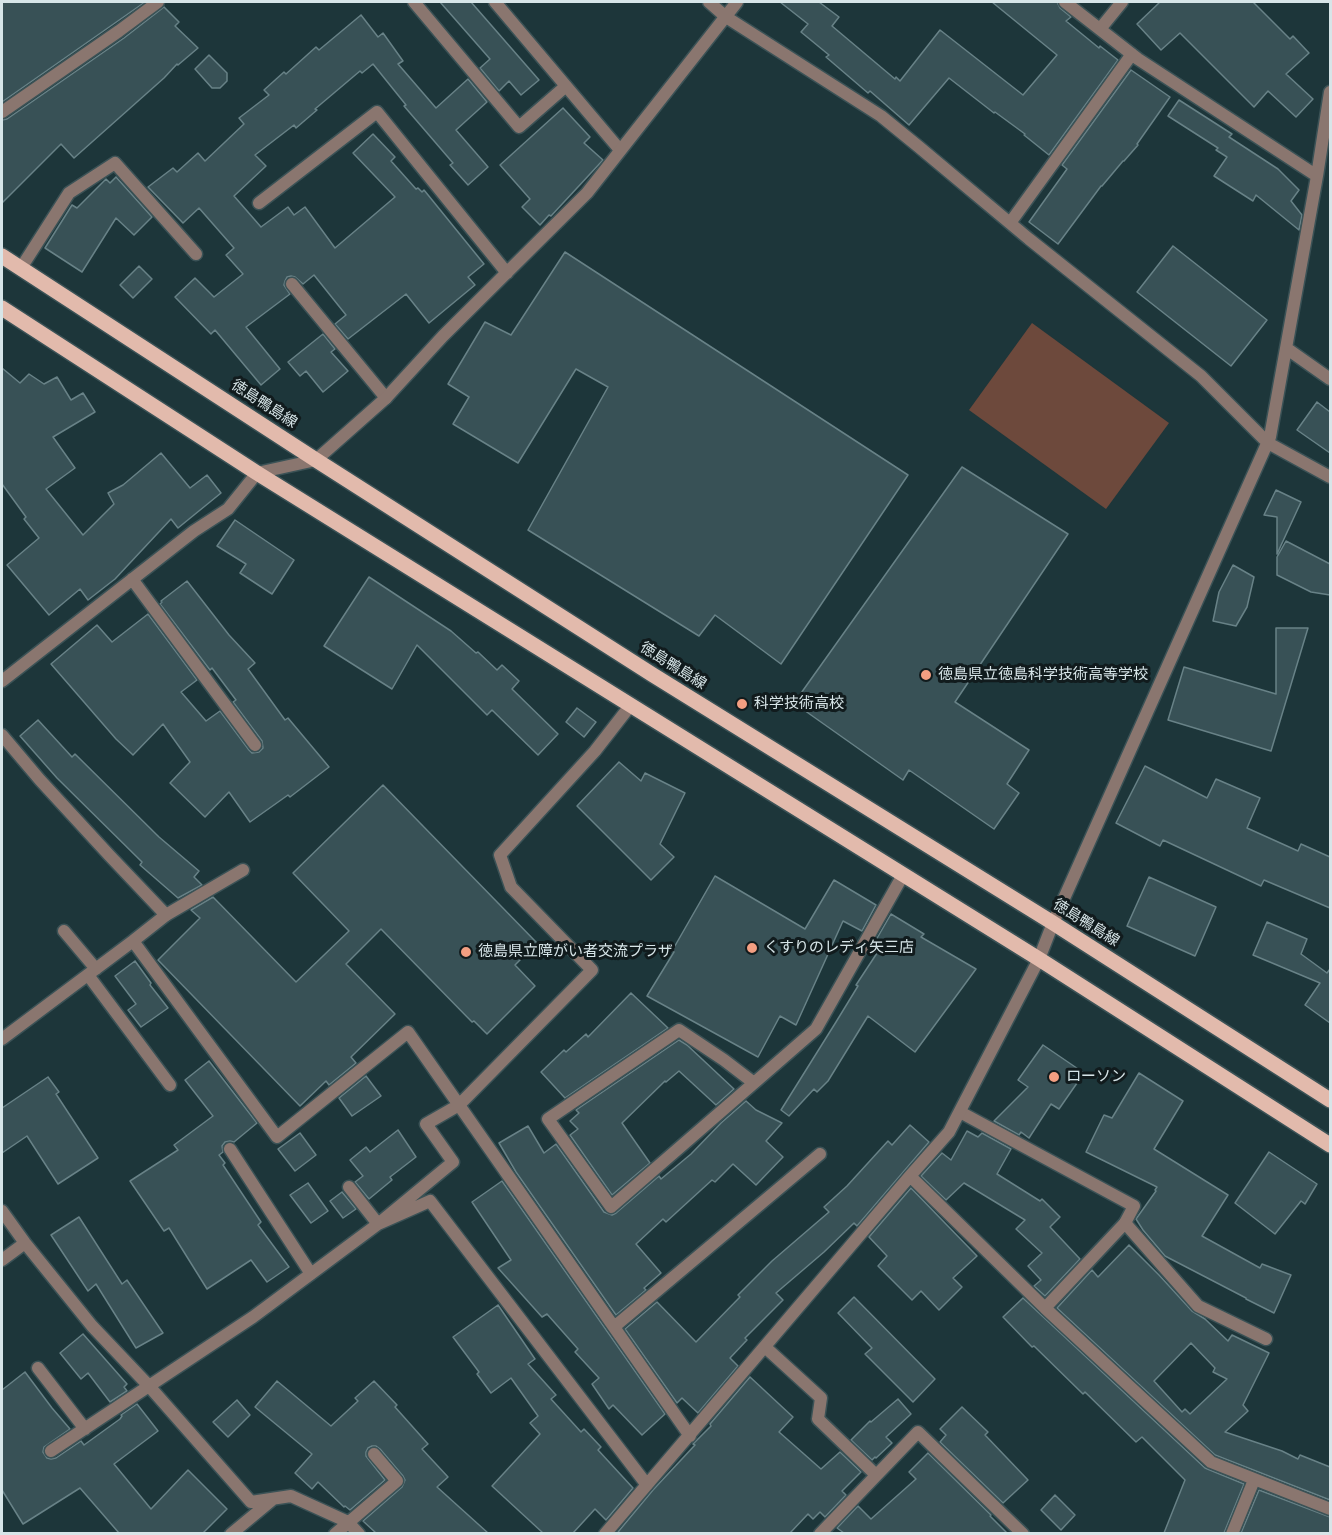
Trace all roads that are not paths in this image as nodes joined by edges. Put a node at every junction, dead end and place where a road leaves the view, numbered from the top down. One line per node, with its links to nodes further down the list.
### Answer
1 (158, 2): 13 (street)
2 (414, 2): 11 (street)
3 (495, 2): 11 (street)
4 (709, 2): 8 (street)
5 (737, 2): 8 (street)
6 (1065, 2): 9 (street)
7 (1122, 2): 9 (street)
8 (726, 17): 14 (street); 19 (street)
9 (1100, 29): 10 (street)
10 (1132, 54): 17 (street); 19 (street)
11 (566, 86): 14 (street)
12 (1330, 92): 15 (street)
13 (2, 112)
14 (620, 150): 23 (street)
15 (1319, 162): 16 (street); 17 (street)
16 (1330, 171)
17 (1317, 176): 26 (street)
18 (259, 203): 23 (street)
19 (1010, 223): 29 (street)
20 (196, 254): 22 (street)
21 (2, 256): 22 (main road, 徳島鴨島線)
22 (21, 268): 30 (main road, 徳島鴨島線)
23 (507, 273): 28 (street)
24 (292, 284): 28 (street)
25 (2, 308): 31 (main road)
26 (1286, 348): 27 (street); 29 (street)
27 (1330, 379)
28 (386, 398): 30 (street)
29 (1268, 442): 32 (street); 41 (street)
30 (316, 460): 31 (street); 41 (main road, 徳島鴨島線)
31 (257, 473): 33 (street); 35 (main road)
32 (1330, 477)
33 (132, 579): 34 (street); 37 (street)
34 (2, 681)
35 (630, 706): 39 (main road); 50 (street)
36 (2, 735): 40 (street)
37 (255, 745)
38 (243, 870): 40 (street)
39 (903, 875): 44 (main road); 47 (street)
40 (166, 915): 43 (street)
41 (1053, 923): 44 (street); 49 (main road, 徳島鴨島線)
42 (64, 931): 45 (street)
43 (133, 941): 45 (street); 50 (street)
44 (1039, 959): 51 (street); 52 (main road)
45 (92, 972): 46 (street); 48 (street)
46 (2, 1039)
47 (754, 1083): 47 (street)
48 (170, 1085)
49 (1330, 1100)
50 (459, 1105): 59 (street); 64 (street)
51 (960, 1112): 55 (street); 58 (street)
52 (1330, 1145)
53 (230, 1149): 62 (street)
54 (820, 1154): 64 (street)
55 (910, 1176): 63 (street); 66 (street)
56 (349, 1187): 59 (street)
57 (2, 1211): 60 (street)
58 (1125, 1223): 63 (street); 65 (street)
59 (378, 1224): 62 (street); 75 (street)
60 (25, 1243): 61 (street); 68 (street)
61 (2, 1260)
62 (312, 1274): 68 (street)
63 (1044, 1308): 74 (street)
64 (614, 1327): 70 (street)
65 (1266, 1339)
66 (765, 1347): 70 (street); 73 (street)
67 (38, 1368): 69 (street)
68 (149, 1386): 69 (street); 76 (street)
69 (85, 1429): 71 (street)
70 (690, 1436): 75 (street)
71 (51, 1451)
72 (374, 1454): 78 (street)
73 (876, 1475): 83 (street); 84 (street)
74 (1254, 1480): 77 (street); 85 (street)
75 (647, 1485): 82 (street)
76 (273, 1498): 78 (street); 79 (street)
77 (1330, 1509)
78 (348, 1522): 80 (street); 81 (street)
79 (231, 1533)
80 (335, 1533)
81 (358, 1533)
82 (605, 1533)
83 (820, 1533)
84 (1023, 1533)
85 (1232, 1533)

